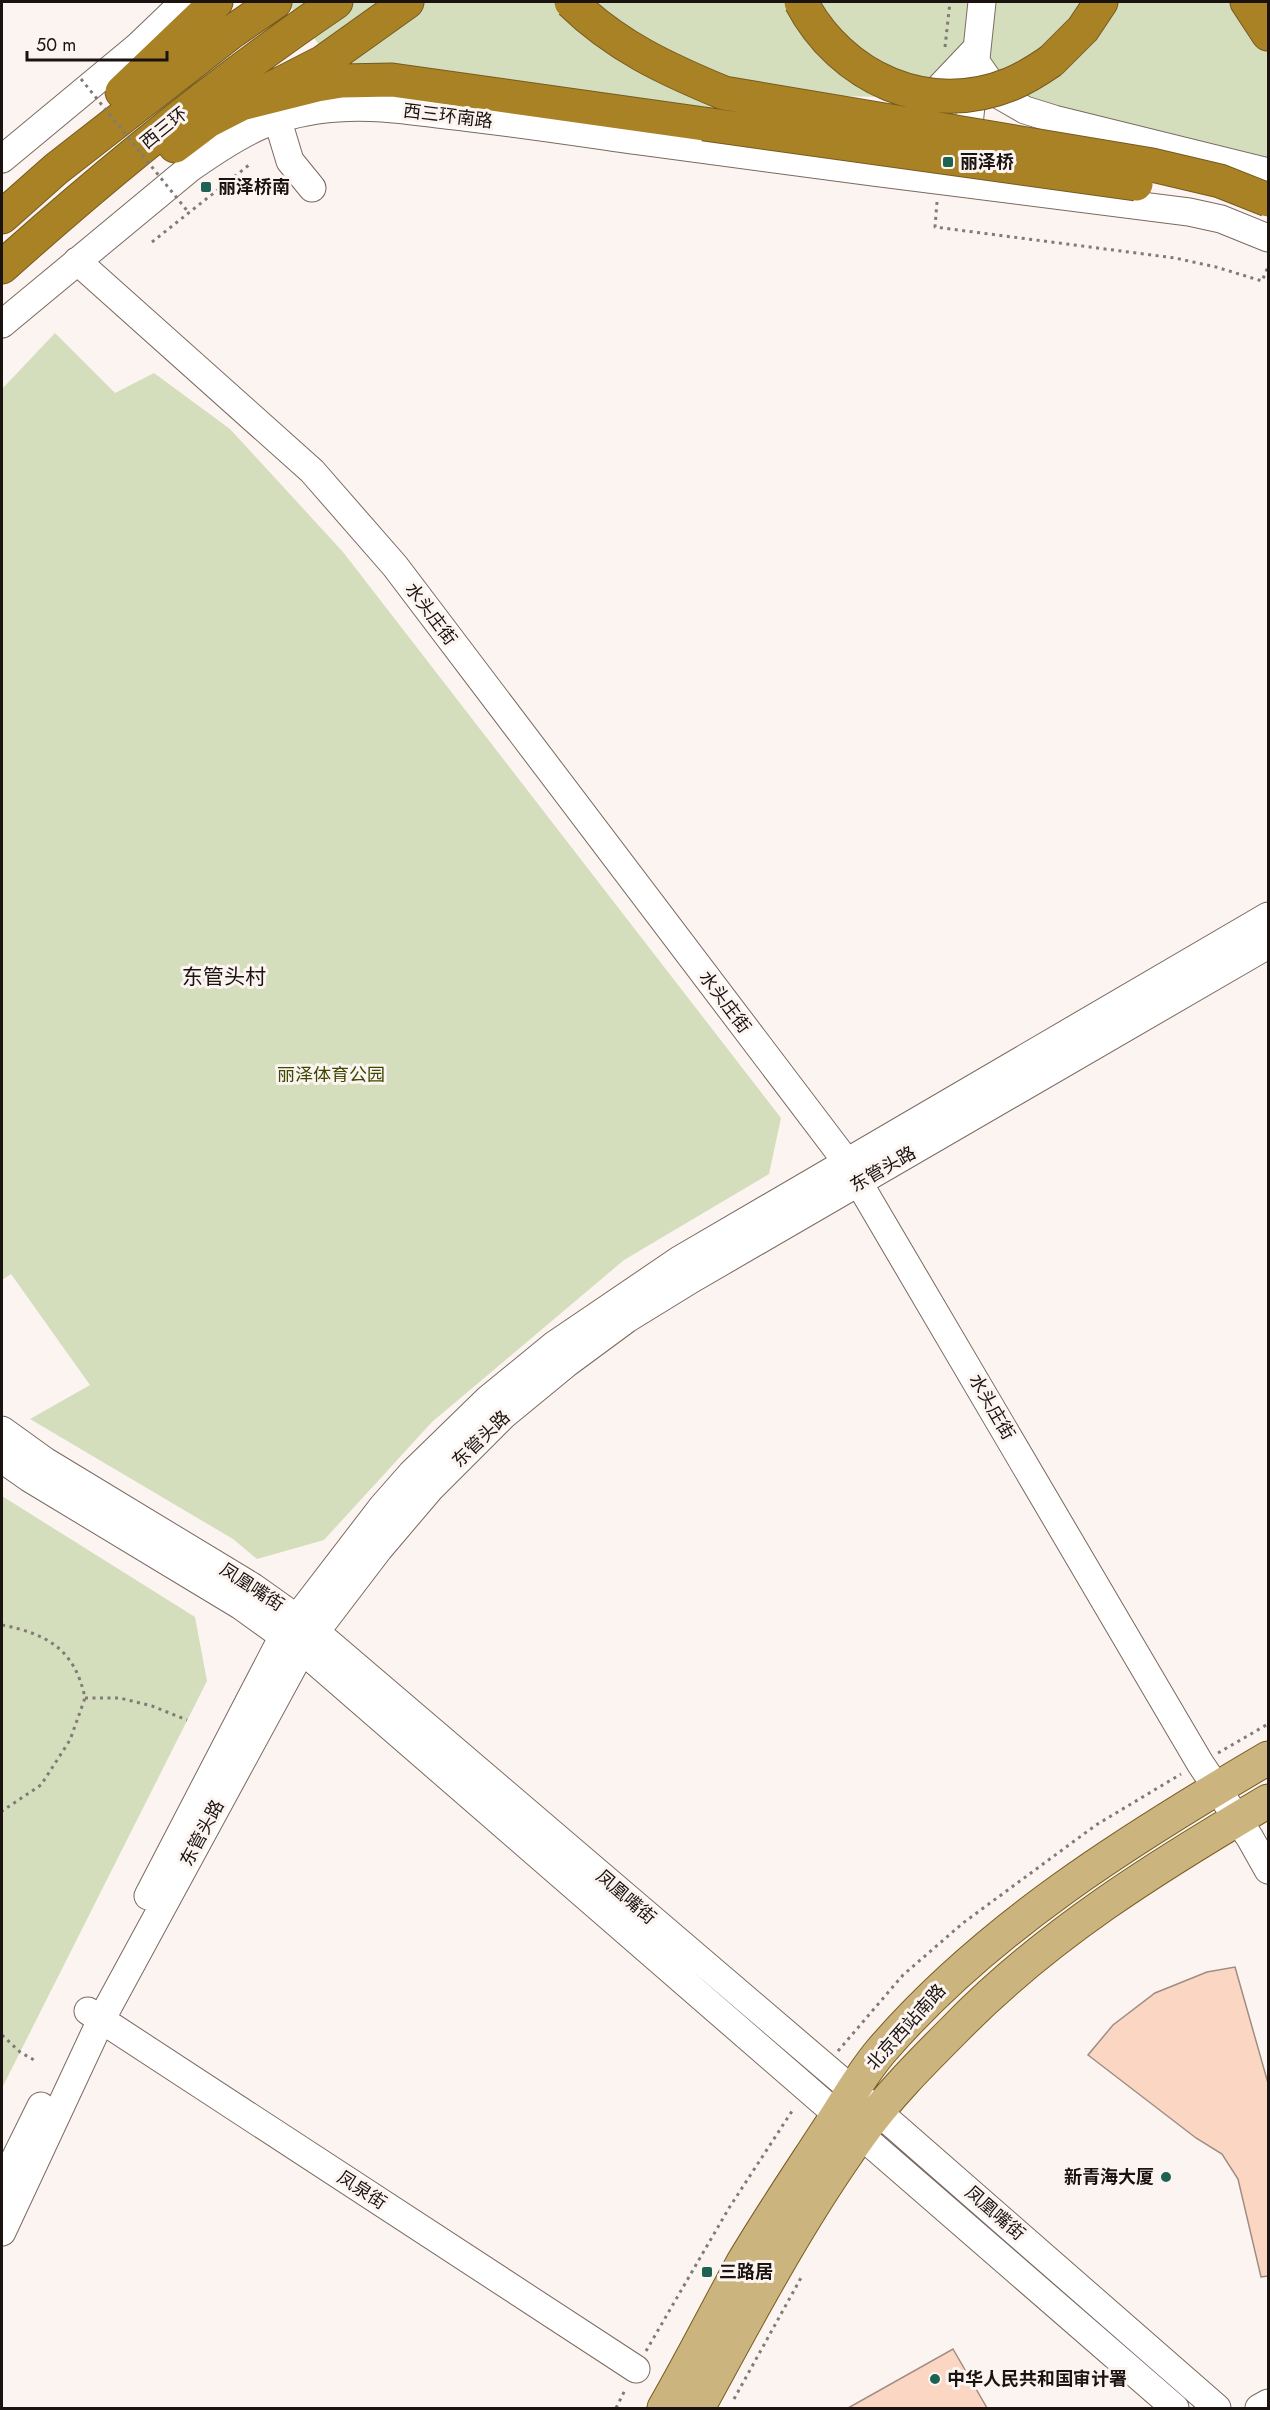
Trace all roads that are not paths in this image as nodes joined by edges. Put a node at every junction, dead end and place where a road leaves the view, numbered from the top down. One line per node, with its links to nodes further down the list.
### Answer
1 (184, 2): 16 (street)
2 (216, 2): 17 (highway)
3 (275, 2): 17 (highway, 西三环)
4 (336, 2): 20 (highway, 西三环)
5 (407, 2): 13 (highway)
6 (570, 2): 22 (highway, bridge)
7 (801, 2): 9 (highway, bridge)
8 (982, 2): 12 (street)
9 (1101, 2)
10 (1247, 2): 11 (highway)
11 (1269, 34)
12 (976, 55): 15 (street); 15 (street); 18 (street)
13 (241, 104): 20 (highway); 22 (highway, bridge)
14 (276, 118): 19 (street, 西三环南路); 21 (street); 26 (street, 西三环南路)
15 (967, 144): 19 (street)
16 (2, 159)
17 (56, 169): 23 (highway, 西三环)
18 (1269, 172)
19 (951, 183): 24 (street, 西三环南路)
20 (93, 185): 27 (highway, 西三环)
21 (312, 188)
22 (1269, 203): 24 (street)
23 (2, 217)
24 (1238, 225): 25 (street, 西三环南路)
25 (1269, 238)
26 (77, 261): 28 (street, 西三环南路); 31 (street, 水头庄街)
27 (2, 267)
28 (2, 324)
29 (1269, 916): 31 (street, 东管头路)
30 (1269, 945): 31 (street, 东管头路)
31 (853, 1172): 34 (street, 东管头路); 36 (street, 水头庄街)
32 (2, 1430): 34 (street, 凤凰嘴街)
33 (2, 1459): 34 (street, 凤凰嘴街)
34 (299, 1633): 40 (street, 东管头路); 41 (street, 凤凰嘴街)
35 (1269, 1758): 36 (main road, 北京西站南路)
36 (1218, 1788): 38 (street, 水头庄街); 41 (main road, 北京西站南路)
37 (1269, 1801): 38 (main road, 北京西站南路)
38 (1244, 1829): 39 (street, 水头庄街); 41 (main road, 北京西站南路)
39 (1269, 1870)
40 (95, 2016): 42 (street, 东管头路); 43 (street, 东管头路); 44 (street, 凤泉街)
41 (857, 2113): 46 (main road, 北京西站南路); 47 (main road, 北京西站南路); 48 (street, 凤凰嘴街); 49 (street, 凤凰嘴街)
42 (2, 2186)
43 (2, 2232)
44 (636, 2369)
45 (1269, 2403): 50 (street)
46 (664, 2409)
47 (698, 2409)
48 (1175, 2409)
49 (1217, 2409)
50 (1259, 2409)

